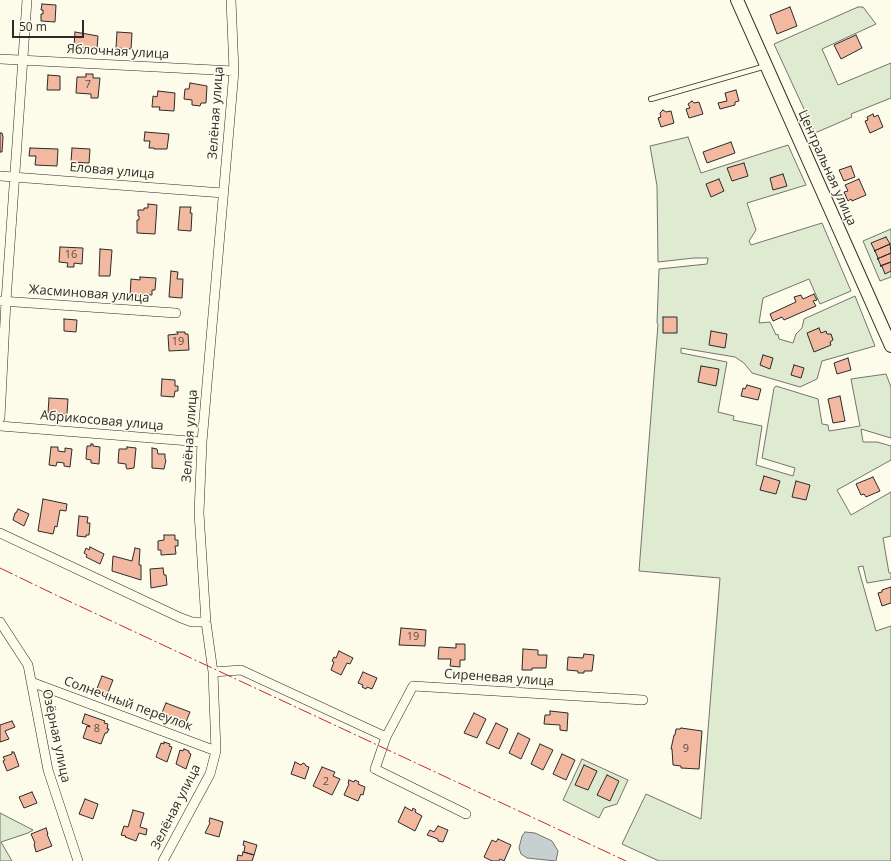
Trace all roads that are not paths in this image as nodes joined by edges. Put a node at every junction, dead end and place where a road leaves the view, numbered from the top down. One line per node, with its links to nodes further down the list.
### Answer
1 (27, 0): 5 (street)
2 (231, 0): 7 (street, Зелёная улица)
3 (737, 0): 6 (main road, Центральная улица)
4 (0, 59): 5 (street, Яблочная улица)
5 (22, 60): 7 (street, Яблочная улица); 10 (street)
6 (766, 66): 8 (lane); 14 (main road, Центральная улица)
7 (234, 72): 11 (street, Зелёная улица)
8 (651, 99)
9 (0, 176): 10 (street, Еловая улица)
10 (16, 177): 11 (street, Еловая улица); 12 (street)
11 (223, 193): 17 (street, Зелёная улица)
12 (3, 301): 13 (street, Жасминовая улица); 15 (street)
13 (176, 313)
14 (891, 346)
15 (0, 418)
16 (0, 426): 17 (street, Абрикосовая улица)
17 (202, 442): 20 (street, Зелёная улица)
18 (0, 533): 20 (street)
19 (0, 622): 22 (street, Озёрная улица)
20 (206, 622): 21 (street, Зелёная улица)
21 (213, 672): 24 (street); 25 (street, Зелёная улица)
22 (31, 682): 25 (street, Солнечный переулок); 27 (street, Озёрная улица)
23 (642, 700): 24 (street, Сиреневая улица)
24 (386, 738): 26 (street)
25 (216, 751): 28 (street, Зелёная улица)
26 (466, 814)
27 (78, 861)
28 (162, 861)

